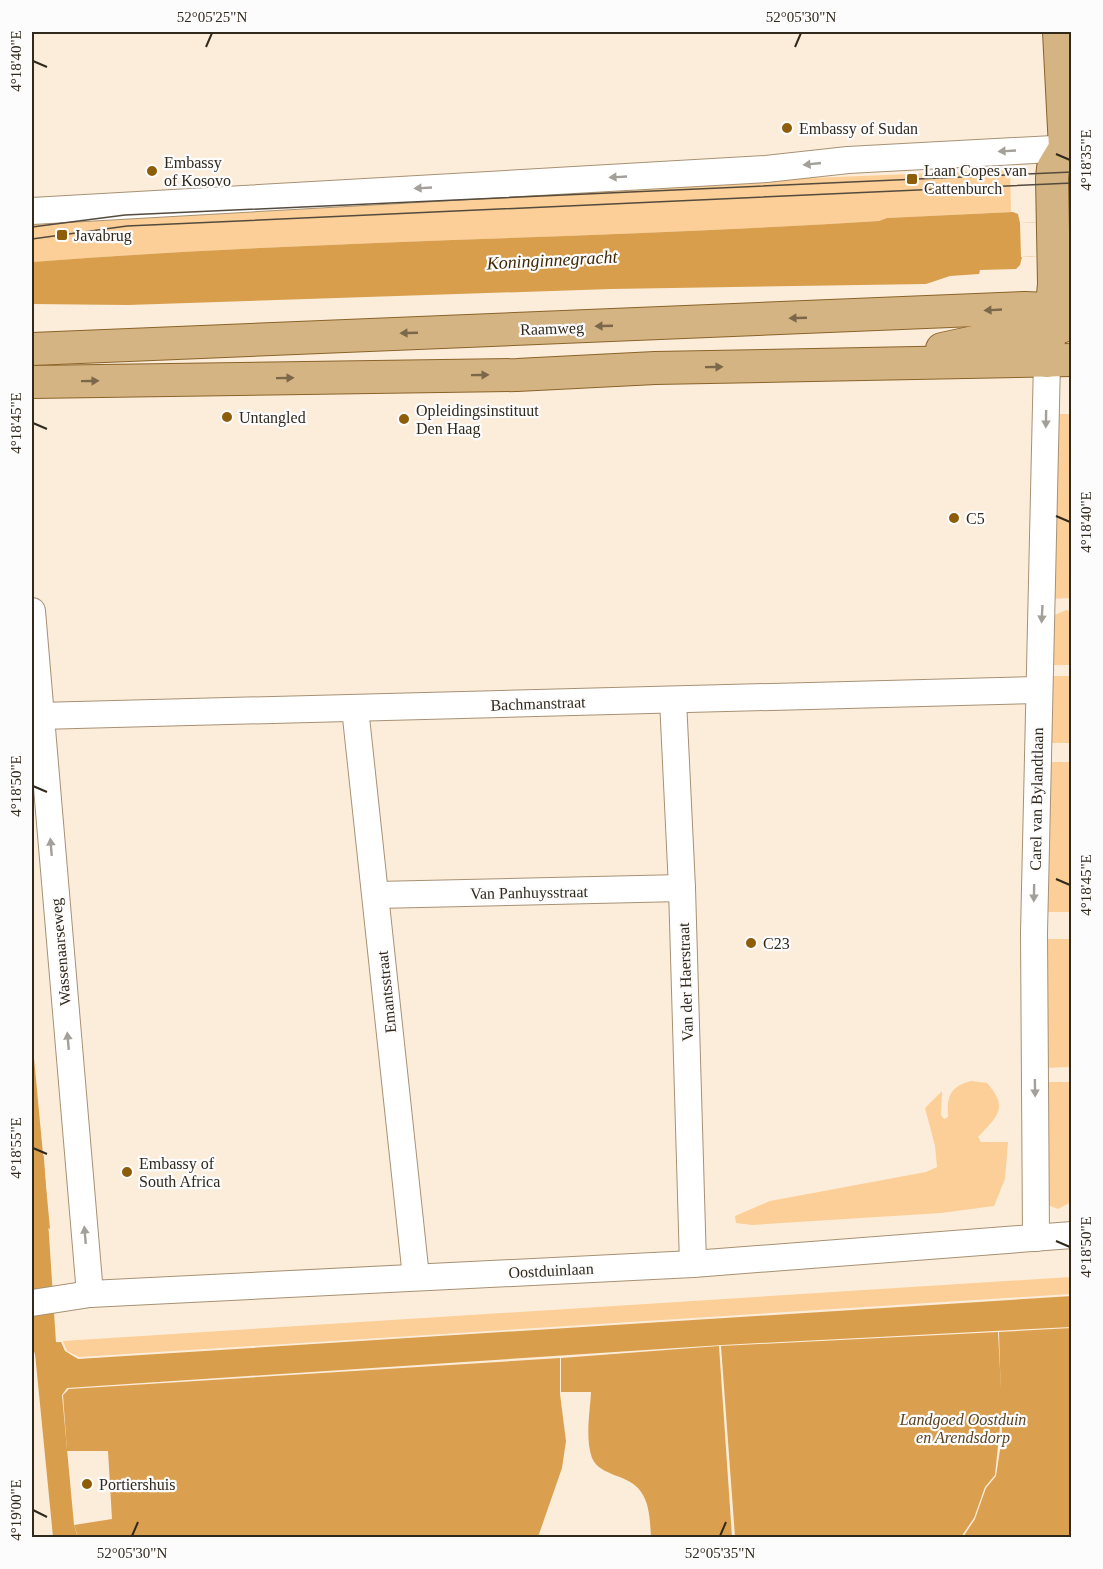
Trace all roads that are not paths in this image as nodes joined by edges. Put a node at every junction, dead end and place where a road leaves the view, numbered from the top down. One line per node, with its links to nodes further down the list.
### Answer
1 (1059, 32): 2 (main road)
2 (1069, 150): 3 (street, one-way to 3); 4 (main road)
3 (32, 211)
4 (1060, 332): 5 (main road, Raamweg, one-way to 5); 6 (main road, one-way to 4); 8 (street, Carel van Bylandtlaan, one-way to 8)
5 (32, 349)
6 (32, 382)
7 (32, 611): 11 (street, Wassenaarseweg)
8 (1038, 690): 9 (street, Bachmanstraat); 15 (street, Carel van Bylandtlaan, one-way to 15)
9 (673, 700): 10 (street, Bachmanstraat); 12 (street, Van der Haerstraat)
10 (355, 708): 11 (street, Bachmanstraat); 13 (street, Emantsstraat)
11 (39, 716): 18 (street, Wassenaarseweg, one-way to 11)
12 (682, 888): 13 (street, Van Panhuysstraat); 16 (street, Van der Haerstraat)
13 (376, 895): 17 (street, Emantsstraat)
14 (1071, 1235): 15 (street, Oostduinlaan)
15 (1036, 1238): 16 (street, Oostduinlaan)
16 (693, 1264): 17 (street, Oostduinlaan)
17 (416, 1277): 18 (street, Oostduinlaan)
18 (90, 1294): 19 (street, Oostduinlaan)
19 (42, 1301)

